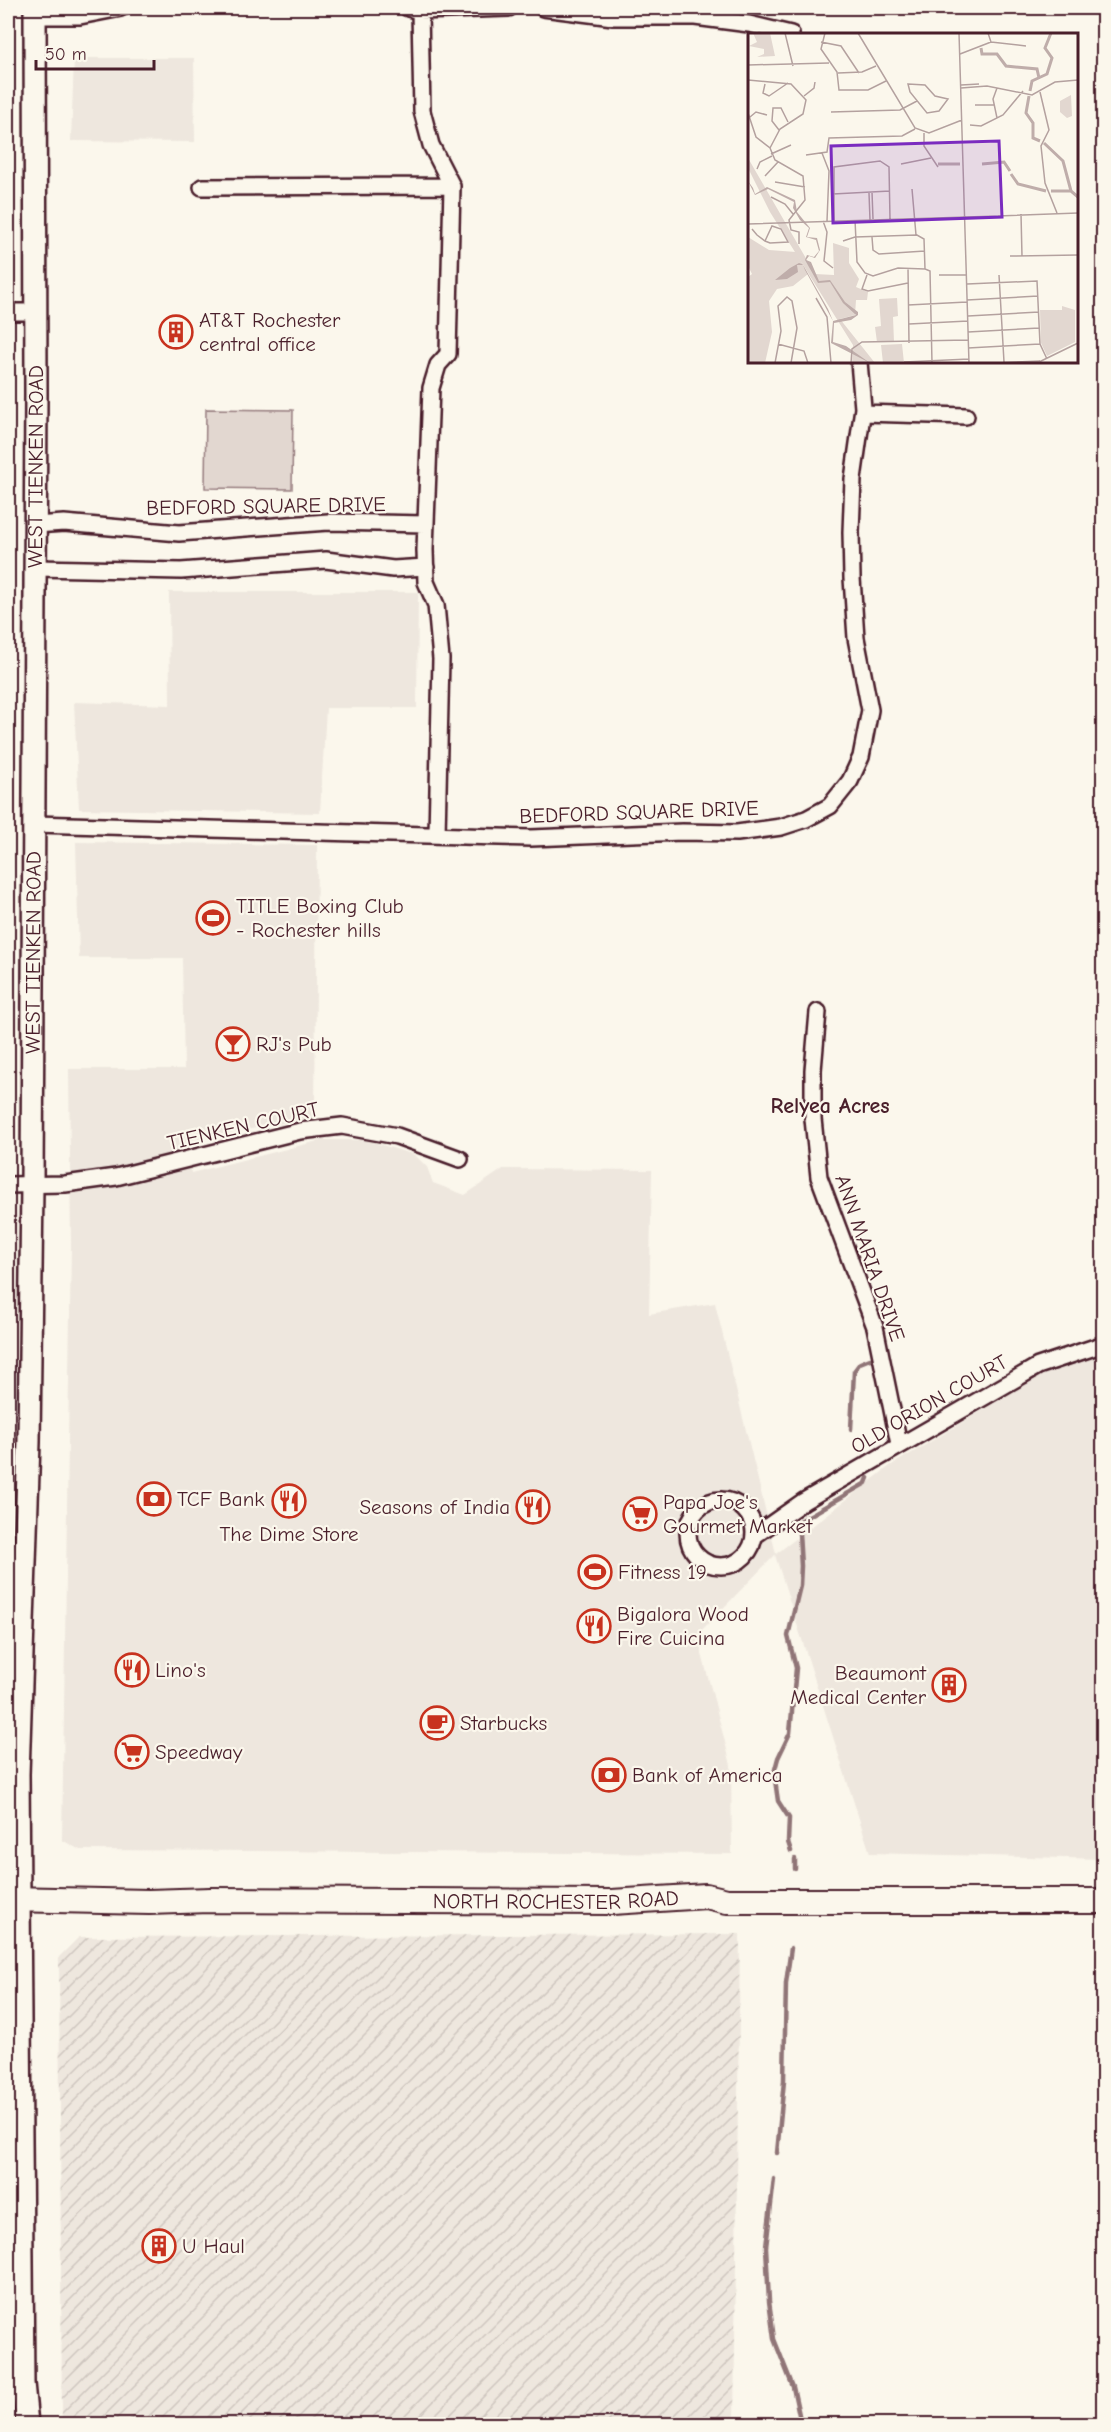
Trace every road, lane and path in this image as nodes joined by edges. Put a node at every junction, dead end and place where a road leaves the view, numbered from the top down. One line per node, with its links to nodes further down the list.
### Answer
1 (121, 8): 5 (street)
2 (509, 8): 4 (street)
3 (543, 8): 6 (street)
4 (414, 9): 7 (street)
5 (36, 12): 10 (main road, WEST TIENKEN ROAD)
6 (787, 33)
7 (452, 186): 8 (street); 14 (street)
8 (201, 187)
9 (8, 312): 10 (street)
10 (36, 312): 15 (main road, WEST TIENKEN ROAD)
11 (859, 363): 12 (street, BEDFORD SQUARE DRIVE)
12 (862, 413): 13 (street); 19 (street, BEDFORD SQUARE DRIVE)
13 (966, 416)
14 (426, 524): 15 (street, BEDFORD SQUARE DRIVE); 16 (street)
15 (35, 525): 17 (main road, WEST TIENKEN ROAD)
16 (426, 567): 17 (street); 19 (street)
17 (36, 568): 18 (main road, WEST TIENKEN ROAD)
18 (34, 824): 19 (street, BEDFORD SQUARE DRIVE); 23 (main road, WEST TIENKEN ROAD)
19 (437, 834)
20 (818, 1012): 25 (street, ANN MARIA DRIVE)
21 (460, 1159): 23 (street, TIENKEN COURT)
22 (8, 1185): 23 (street, TIENKEN COURT)
23 (32, 1185): 29 (main road, WEST TIENKEN ROAD)
24 (1104, 1344): 25 (street, OLD ORION COURT)
25 (899, 1444): 27 (street, OLD ORION COURT)
26 (747, 1512): 27 (street); 28 (street); 28 (street)
27 (783, 1516): 28 (street, OLD ORION COURT)
28 (754, 1536)
29 (13, 1899): 30 (main road, NORTH ROCHESTER ROAD); 31 (main road, WEST TIENKEN ROAD)
30 (1104, 1901)
31 (27, 2424)

